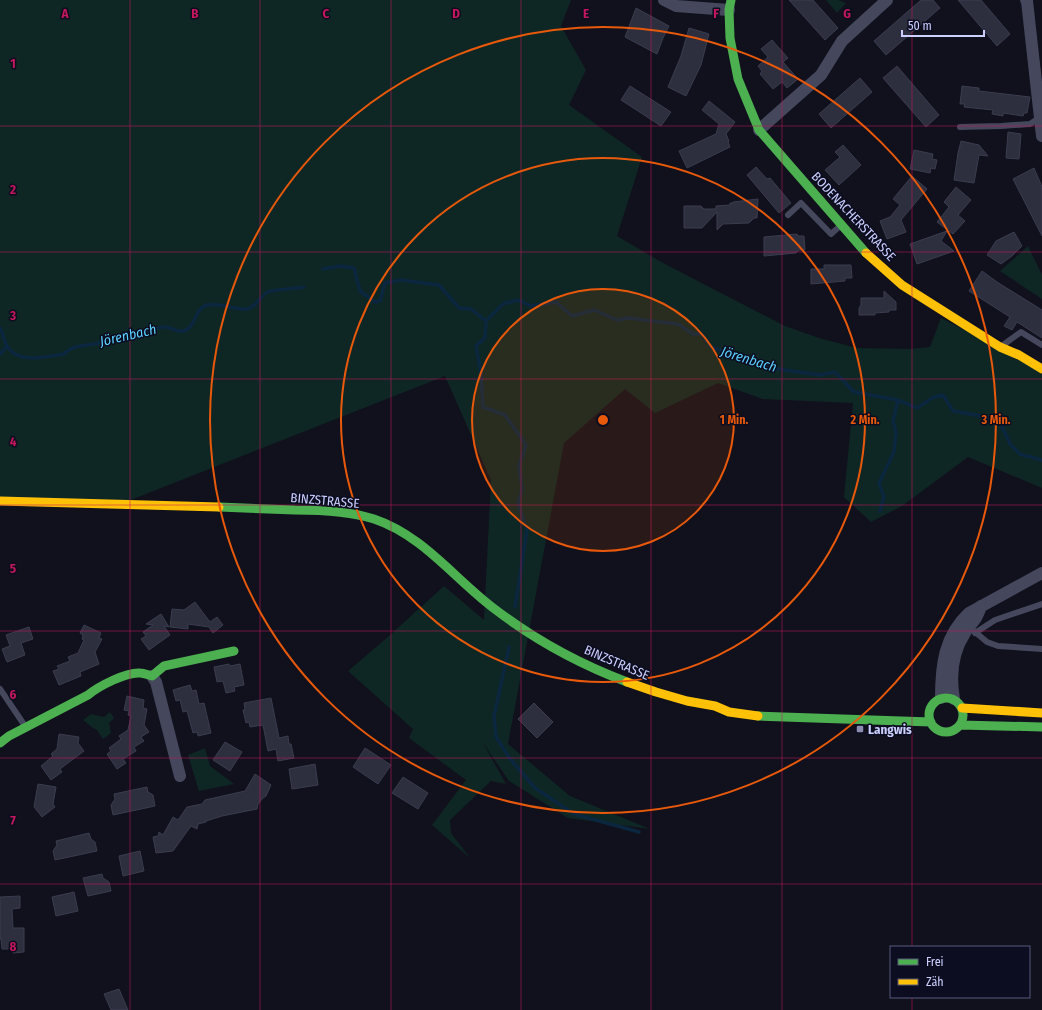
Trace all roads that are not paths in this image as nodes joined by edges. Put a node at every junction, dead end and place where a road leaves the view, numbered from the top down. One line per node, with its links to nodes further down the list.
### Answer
1 (664, 0): 4 (street)
2 (887, 0): 7 (street)
3 (1026, 0): 5 (street)
4 (730, 5): 7 (main road, BODENACHERSTRASSE)
5 (1041, 117): 6 (lane); 8 (street)
6 (960, 126)
7 (759, 130): 10 (main road, BODENACHERSTRASSE)
8 (1042, 136)
9 (788, 215): 10 (lane)
10 (841, 225): 12 (main road, BODENACHERSTRASSE)
11 (1042, 346): 12 (lane)
12 (1000, 347): 13 (main road, BODENACHERSTRASSE)
13 (1042, 369)
14 (0, 502): 24 (main road, BINZSTRASSE)
15 (1042, 573): 17 (street)
16 (1042, 604): 17 (lane)
17 (969, 626): 18 (lane); 22 (street); 23 (street)
18 (1042, 649)
19 (234, 651): 20 (main road)
20 (152, 676): 31 (main road); 34 (street)
21 (0, 689): 31 (lane)
22 (941, 698): 23 (main road); 27 (main road)
23 (958, 704): 28 (main road); 30 (main road)
24 (715, 706): 25 (main road, BINZSTRASSE); 29 (main road, BINZSTRASSE)
25 (750, 706)
26 (764, 707): 27 (main road)
27 (923, 711): 29 (main road)
28 (1042, 713)
29 (931, 722): 30 (main road)
30 (960, 725): 32 (main road)
31 (26, 727): 33 (main road)
32 (1042, 727)
33 (0, 743)
34 (180, 776)

